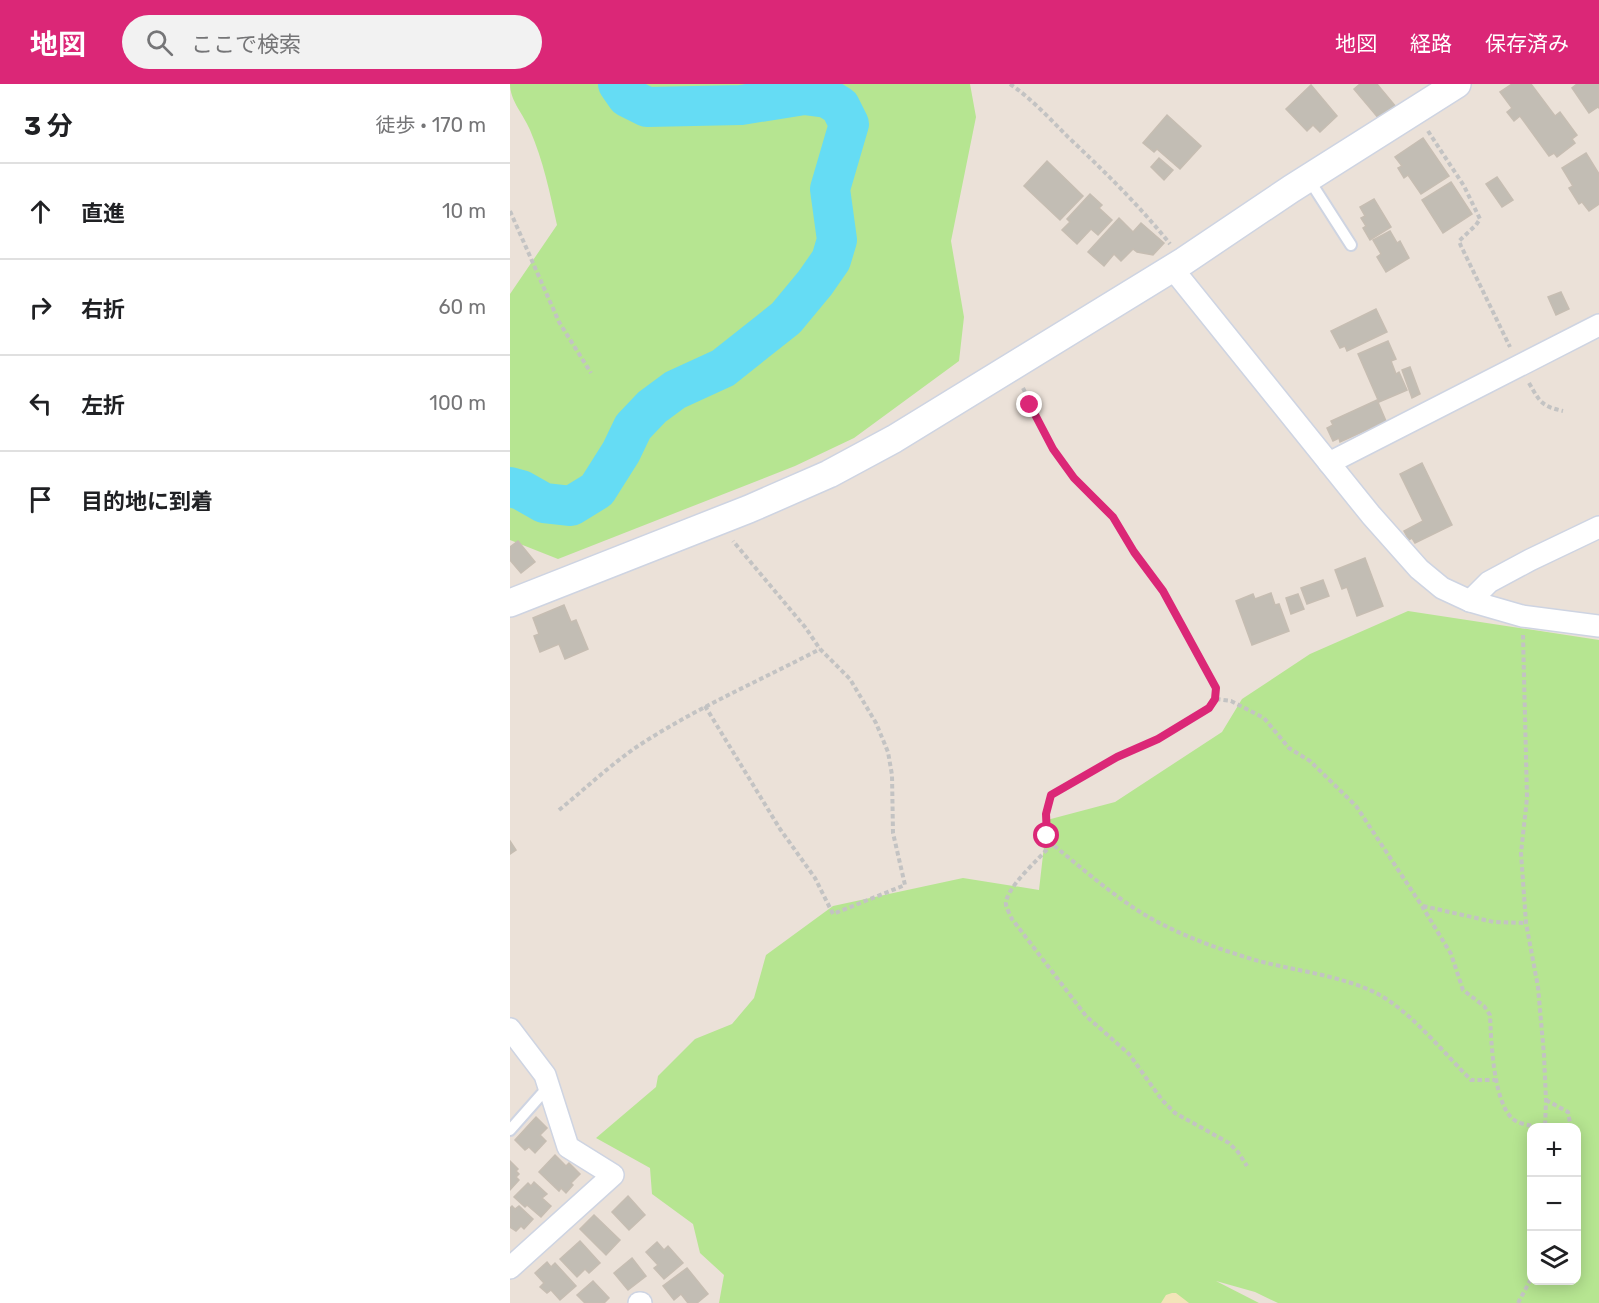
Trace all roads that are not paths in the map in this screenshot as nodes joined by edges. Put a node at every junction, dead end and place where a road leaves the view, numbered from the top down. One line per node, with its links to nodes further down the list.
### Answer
1 (1457, 84): 2 (street)
2 (1308, 178): 3 (lane); 4 (street)
3 (1351, 245)
4 (1178, 265): 6 (street); 9 (street)
5 (1599, 325): 6 (street)
6 (1329, 463): 8 (street)
7 (1599, 527): 8 (street)
8 (1470, 601): 10 (street)
9 (510, 603)
10 (1599, 626)
11 (510, 1029): 12 (street)
12 (548, 1087): 13 (lane); 14 (street)
13 (510, 1130)
14 (510, 1268)

